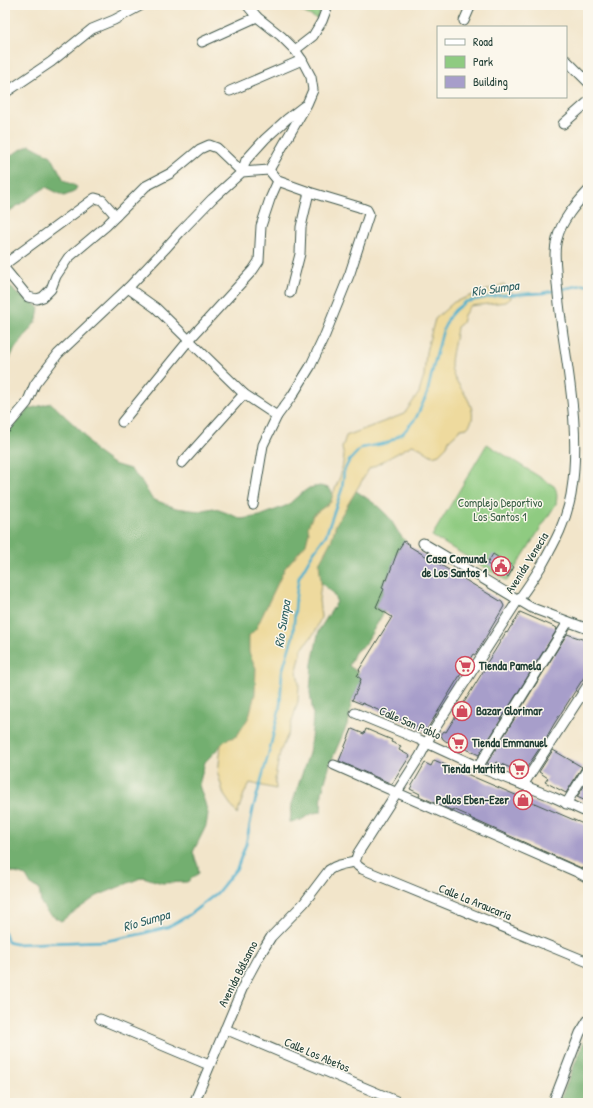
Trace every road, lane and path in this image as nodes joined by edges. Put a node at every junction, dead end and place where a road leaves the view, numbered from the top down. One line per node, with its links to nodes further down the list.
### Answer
1 (142, 5): 13 (street)
2 (247, 5): 5 (street)
3 (328, 5): 8 (street)
4 (471, 5): 6 (street)
5 (257, 17): 7 (street); 8 (street)
6 (464, 21)
7 (202, 42)
8 (295, 50): 9 (street)
9 (302, 60): 12 (street); 15 (street)
10 (567, 61): 11 (street)
11 (588, 82)
12 (230, 91)
13 (5, 93)
14 (588, 102): 16 (street)
15 (307, 104): 17 (street); 18 (street)
16 (563, 124)
17 (269, 170): 18 (street); 19 (street)
18 (242, 172): 22 (street); 25 (street)
19 (278, 181): 21 (street); 27 (street)
20 (588, 191): 35 (street, Avenida Venecia)
21 (309, 192): 26 (street); 29 (street)
22 (116, 216): 23 (street); 24 (street)
23 (5, 264)
24 (5, 269)
25 (128, 288): 27 (street); 31 (street)
26 (290, 293)
27 (189, 340): 28 (street); 30 (street)
28 (244, 394): 29 (street); 32 (street)
29 (277, 416): 33 (street)
30 (122, 422)
31 (5, 429)
32 (182, 463)
33 (253, 505)
34 (422, 543): 35 (street)
35 (518, 600): 36 (street); 40 (street, Avenida Venecia)
36 (568, 622): 37 (street); 42 (street)
37 (588, 629)
38 (588, 685): 44 (street)
39 (355, 713): 40 (street, Calle San Pablo)
40 (427, 743): 42 (street, Calle San Pablo); 45 (street, Avenida Venecia)
41 (334, 765): 45 (street)
42 (478, 767): 44 (street, Calle San Pablo)
43 (588, 768): 46 (street)
44 (523, 785): 46 (street, Calle San Pablo)
45 (396, 793): 48 (street, Avenida Venecia); 49 (street)
46 (566, 804): 47 (street, Calle San Pablo)
47 (588, 814)
48 (355, 862): 50 (street, Calle La Araucaria); 53 (street, Avenida Bálsamo)
49 (588, 878)
50 (588, 962)
51 (100, 1019): 54 (street)
52 (588, 1020): 57 (street)
53 (225, 1029): 54 (street, Avenida Bálsamo); 56 (street, Calle Los Abetos)
54 (209, 1065): 55 (street, Avenida Bálsamo)
55 (194, 1103)
56 (401, 1103)
57 (553, 1103)

